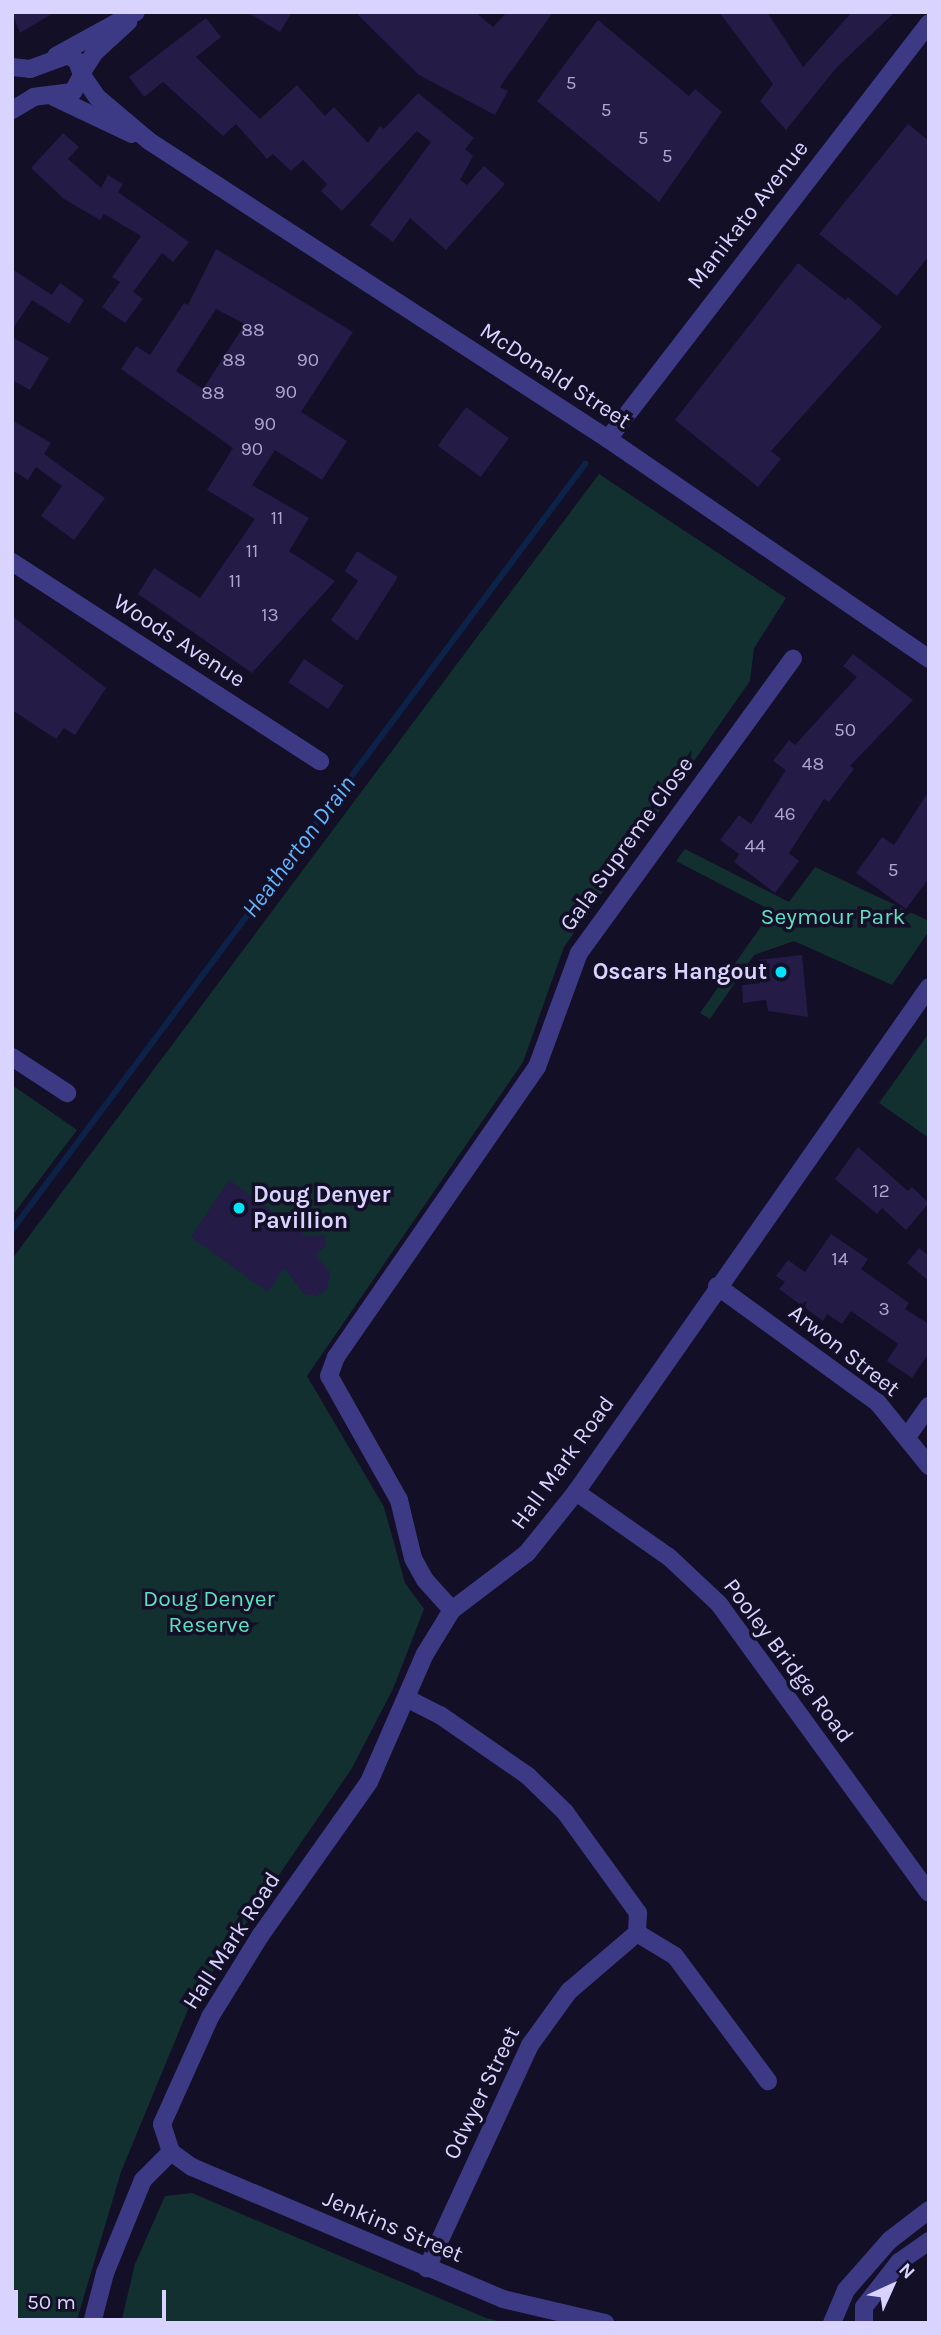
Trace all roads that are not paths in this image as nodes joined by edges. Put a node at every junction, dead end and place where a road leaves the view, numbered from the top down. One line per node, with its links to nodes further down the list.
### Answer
1 (137, 12): 3 (street); 5 (street)
2 (929, 23): 9 (street, Manikato Avenue)
3 (50, 59): 4 (street); 5 (street)
4 (12, 67)
5 (82, 73): 6 (street); 8 (street, McDonald Street)
6 (48, 95): 7 (street); 8 (street, McDonald Street)
7 (12, 110)
8 (149, 141): 9 (street, McDonald Street)
9 (608, 439): 12 (street, McDonald Street)
10 (12, 562): 13 (street, Woods Avenue)
11 (793, 658): 22 (street, Gala Supreme Close)
12 (929, 659)
13 (320, 761)
14 (929, 987): 17 (street, Hall Mark Road)
15 (12, 1057): 16 (street)
16 (67, 1093)
17 (717, 1286): 19 (street, Arwon Street); 21 (street, Hall Mark Road)
18 (929, 1406): 19 (street)
19 (907, 1437): 20 (street, Arwon Street)
20 (929, 1466)
21 (576, 1492): 22 (street, Hall Mark Road); 24 (street, Pooley Bridge Road)
22 (452, 1610): 23 (street, Hall Mark Road)
23 (408, 1699): 25 (street); 27 (street, Hall Mark Road)
24 (929, 1893)
25 (637, 1933): 26 (street); 30 (street, Odwyer Street)
26 (768, 2081)
27 (171, 2151): 30 (street, Jenkins Street); 31 (street)
28 (929, 2210): 33 (street)
29 (929, 2241): 34 (street)
30 (427, 2268): 32 (street, Jenkins Street)
31 (92, 2323)
32 (605, 2323)
33 (832, 2323)
34 (864, 2323)

